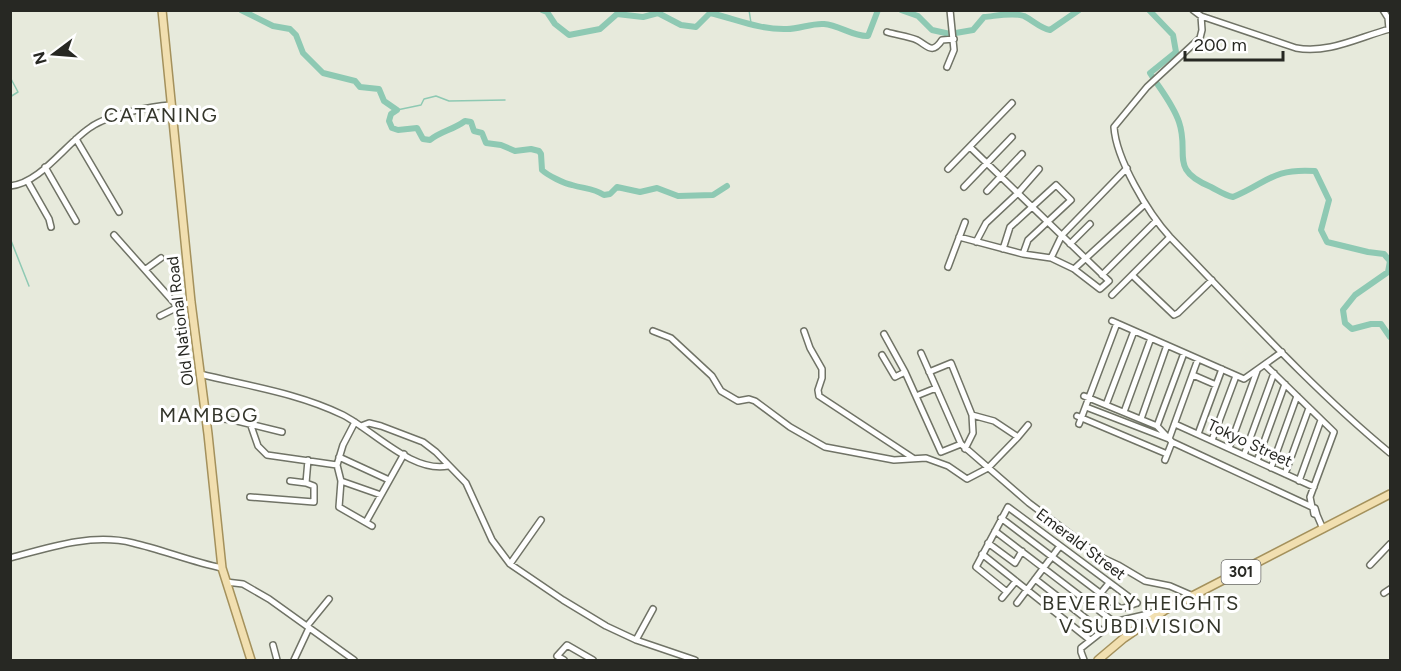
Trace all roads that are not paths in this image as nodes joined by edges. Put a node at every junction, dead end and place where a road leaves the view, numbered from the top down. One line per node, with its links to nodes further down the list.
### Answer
1 (162, 10): 11 (main road, Old National Road)
2 (950, 10): 8 (street)
3 (1193, 10): 5 (street)
4 (1383, 10): 6 (street)
5 (1201, 16): 6 (street); 18 (street)
6 (1390, 29)
7 (887, 32): 8 (street)
8 (953, 37): 9 (street)
9 (947, 67)
10 (1012, 103): 14 (street)
11 (171, 105): 13 (street); 56 (main road, Old National Road)
12 (1012, 137): 16 (street)
13 (76, 139): 17 (street); 29 (street)
14 (970, 147): 16 (street); 19 (street)
15 (1022, 154): 21 (street)
16 (987, 163): 21 (street); 24 (street)
17 (45, 167): 22 (street); 30 (street)
18 (1127, 168): 27 (street); 37 (street)
19 (948, 169)
20 (1039, 169): 26 (street)
21 (1001, 177): 25 (street); 26 (street)
22 (28, 182): 23 (street); 35 (street)
23 (10, 186)
24 (964, 187)
25 (987, 191)
26 (1018, 193): 28 (street); 40 (street)
27 (1145, 204): 31 (street); 46 (street)
28 (1033, 207): 33 (street); 33 (street); 42 (street)
29 (119, 212)
30 (76, 221)
31 (1156, 221): 39 (street); 50 (street)
32 (965, 222): 38 (street)
33 (1048, 222): 37 (street); 43 (street)
34 (1090, 224): 41 (street)
35 (51, 227)
36 (114, 235): 48 (street)
37 (1062, 235): 41 (street); 45 (street)
38 (959, 237): 40 (street); 47 (street)
39 (1170, 237): 51 (street); 52 (street)
40 (976, 242): 42 (street)
41 (1070, 244): 46 (street)
42 (1003, 249): 43 (street)
43 (1023, 254): 45 (street)
44 (161, 258): 48 (street)
45 (1051, 258): 49 (street)
46 (1087, 260): 49 (street); 50 (street)
47 (948, 267)
48 (146, 269): 57 (street)
49 (1074, 269): 53 (street)
50 (1102, 275): 53 (street)
51 (1132, 275): 52 (street); 54 (street)
52 (1212, 280): 66 (street)
53 (1108, 281): 54 (street)
54 (1118, 290): 55 (street)
55 (1112, 296)
56 (191, 302): 57 (street); 76 (main road, Old National Road)
57 (178, 307): 58 (street)
58 (160, 316)
59 (653, 331): 109 (street)
60 (1134, 331): 63 (street); 84 (street); 85 (street)
61 (804, 332): 109 (street)
62 (884, 334): 73 (street)
63 (1151, 338): 64 (street); 88 (street)
64 (1167, 345): 65 (street); 91 (street)
65 (1184, 352): 69 (street); 97 (street)
66 (1282, 352): 70 (street); 105 (street)
67 (921, 353): 74 (street)
68 (882, 355): 73 (street)
69 (1198, 359): 71 (street); 77 (street)
70 (1266, 365): 72 (street); 75 (street)
71 (1221, 369): 78 (street); 80 (street)
72 (1258, 369): 78 (street); 104 (street)
73 (905, 372): 82 (street)
74 (929, 372): 81 (street); 89 (street)
75 (1274, 373): 79 (street); 107 (street)
76 (200, 374): 90 (main road, Old National Road); 94 (street)
77 (1193, 375): 80 (street); 95 (street)
78 (1236, 376): 102 (street)
79 (1285, 384): 83 (street); 111 (street)
80 (1216, 385): 99 (street)
81 (936, 388): 82 (street); 103 (street)
82 (916, 396): 103 (street)
83 (1297, 396): 87 (street); 115 (street)
84 (1087, 397): 85 (street); 86 (street)
85 (1107, 405): 88 (street)
86 (1086, 407): 101 (street); 101 (street)
87 (1310, 408): 92 (street); 116 (street)
88 (1124, 412): 91 (street)
89 (972, 415): 100 (street); 103 (street)
90 (206, 417): 93 (street); 142 (main road, Old National Road)
91 (1141, 419): 97 (street)
92 (1321, 420): 120 (street); 122 (street)
93 (250, 423): 98 (street); 110 (street)
94 (358, 424): 106 (street); 108 (street); 113 (street)
95 (1175, 424): 99 (street, Tokyo Street); 101 (street)
96 (1028, 425): 100 (street)
97 (1157, 426): 101 (street)
98 (282, 432)
99 (1198, 434): 102 (street, Tokyo Street)
100 (1018, 437): 114 (street)
101 (1171, 440): 127 (street)
102 (1212, 440): 104 (street, Tokyo Street)
103 (963, 447): 114 (street)
104 (1229, 448): 107 (street, Tokyo Street)
105 (1390, 453)
106 (404, 454): 113 (street); 117 (street)
107 (1244, 455): 111 (street, Tokyo Street)
108 (339, 457): 112 (street); 117 (street)
109 (913, 458): 114 (street)
110 (308, 460): 112 (street); 121 (street)
111 (1257, 461): 115 (street, Tokyo Street)
112 (337, 465): 119 (street)
113 (448, 466): 140 (street)
114 (988, 468): 153 (street)
115 (1271, 468): 116 (street, Tokyo Street)
116 (1285, 474): 120 (street, Tokyo Street)
117 (389, 480): 124 (street)
118 (290, 481): 121 (street)
119 (341, 481): 124 (street); 124 (street)
120 (1299, 481): 122 (street, Tokyo Street)
121 (306, 483): 125 (street)
122 (1314, 487): 126 (street)
123 (1390, 494): 131 (main road, 301)
124 (381, 495)
125 (250, 497)
126 (1310, 497): 127 (street); 128 (street)
127 (1301, 501): 128 (street)
128 (1312, 507): 131 (street)
129 (1001, 518): 132 (street); 135 (street, Emerald Street); 138 (street)
130 (541, 519): 140 (street)
131 (1323, 529): 153 (main road, 301)
132 (995, 531): 133 (street); 136 (street)
133 (988, 543): 136 (street); 137 (street)
134 (1390, 544): 141 (street)
135 (1060, 546): 138 (street); 147 (street, Emerald Street)
136 (1022, 551): 143 (street)
137 (982, 554): 145 (street); 150 (street)
138 (1052, 557): 143 (street); 152 (street)
139 (10, 558): 142 (street)
140 (510, 564): 163 (street)
141 (1370, 565)
142 (222, 568): 146 (main road, Old National Road)
143 (1043, 568): 144 (street); 157 (street)
144 (1035, 579): 149 (street); 162 (street)
145 (1016, 581): 149 (street); 150 (street)
146 (226, 582): 161 (street); 166 (main road, Old National Road)
147 (1109, 583): 152 (street); 152 (street, Emerald Street)
148 (1390, 589): 151 (street)
149 (1027, 590): 156 (street); 164 (street)
150 (1007, 592): 154 (street)
151 (1384, 593)
152 (1100, 594): 157 (street)
153 (1193, 596): 159 (main road, 301)
154 (1002, 598)
155 (329, 599): 161 (street)
156 (1017, 603)
157 (1092, 604): 160 (street)
158 (653, 609): 163 (street)
159 (1165, 610): 160 (street); 174 (main road, 301)
160 (1114, 622): 162 (street)
161 (308, 627): 168 (street); 169 (street)
162 (1102, 631): 164 (street)
163 (636, 640): 172 (street)
164 (1090, 640): 173 (street)
165 (273, 645): 167 (street)
166 (251, 660)
167 (277, 660)
168 (294, 660)
169 (354, 660)
170 (564, 660): 171 (street)
171 (593, 660)
172 (695, 660)
173 (1084, 660)
174 (1098, 660)

